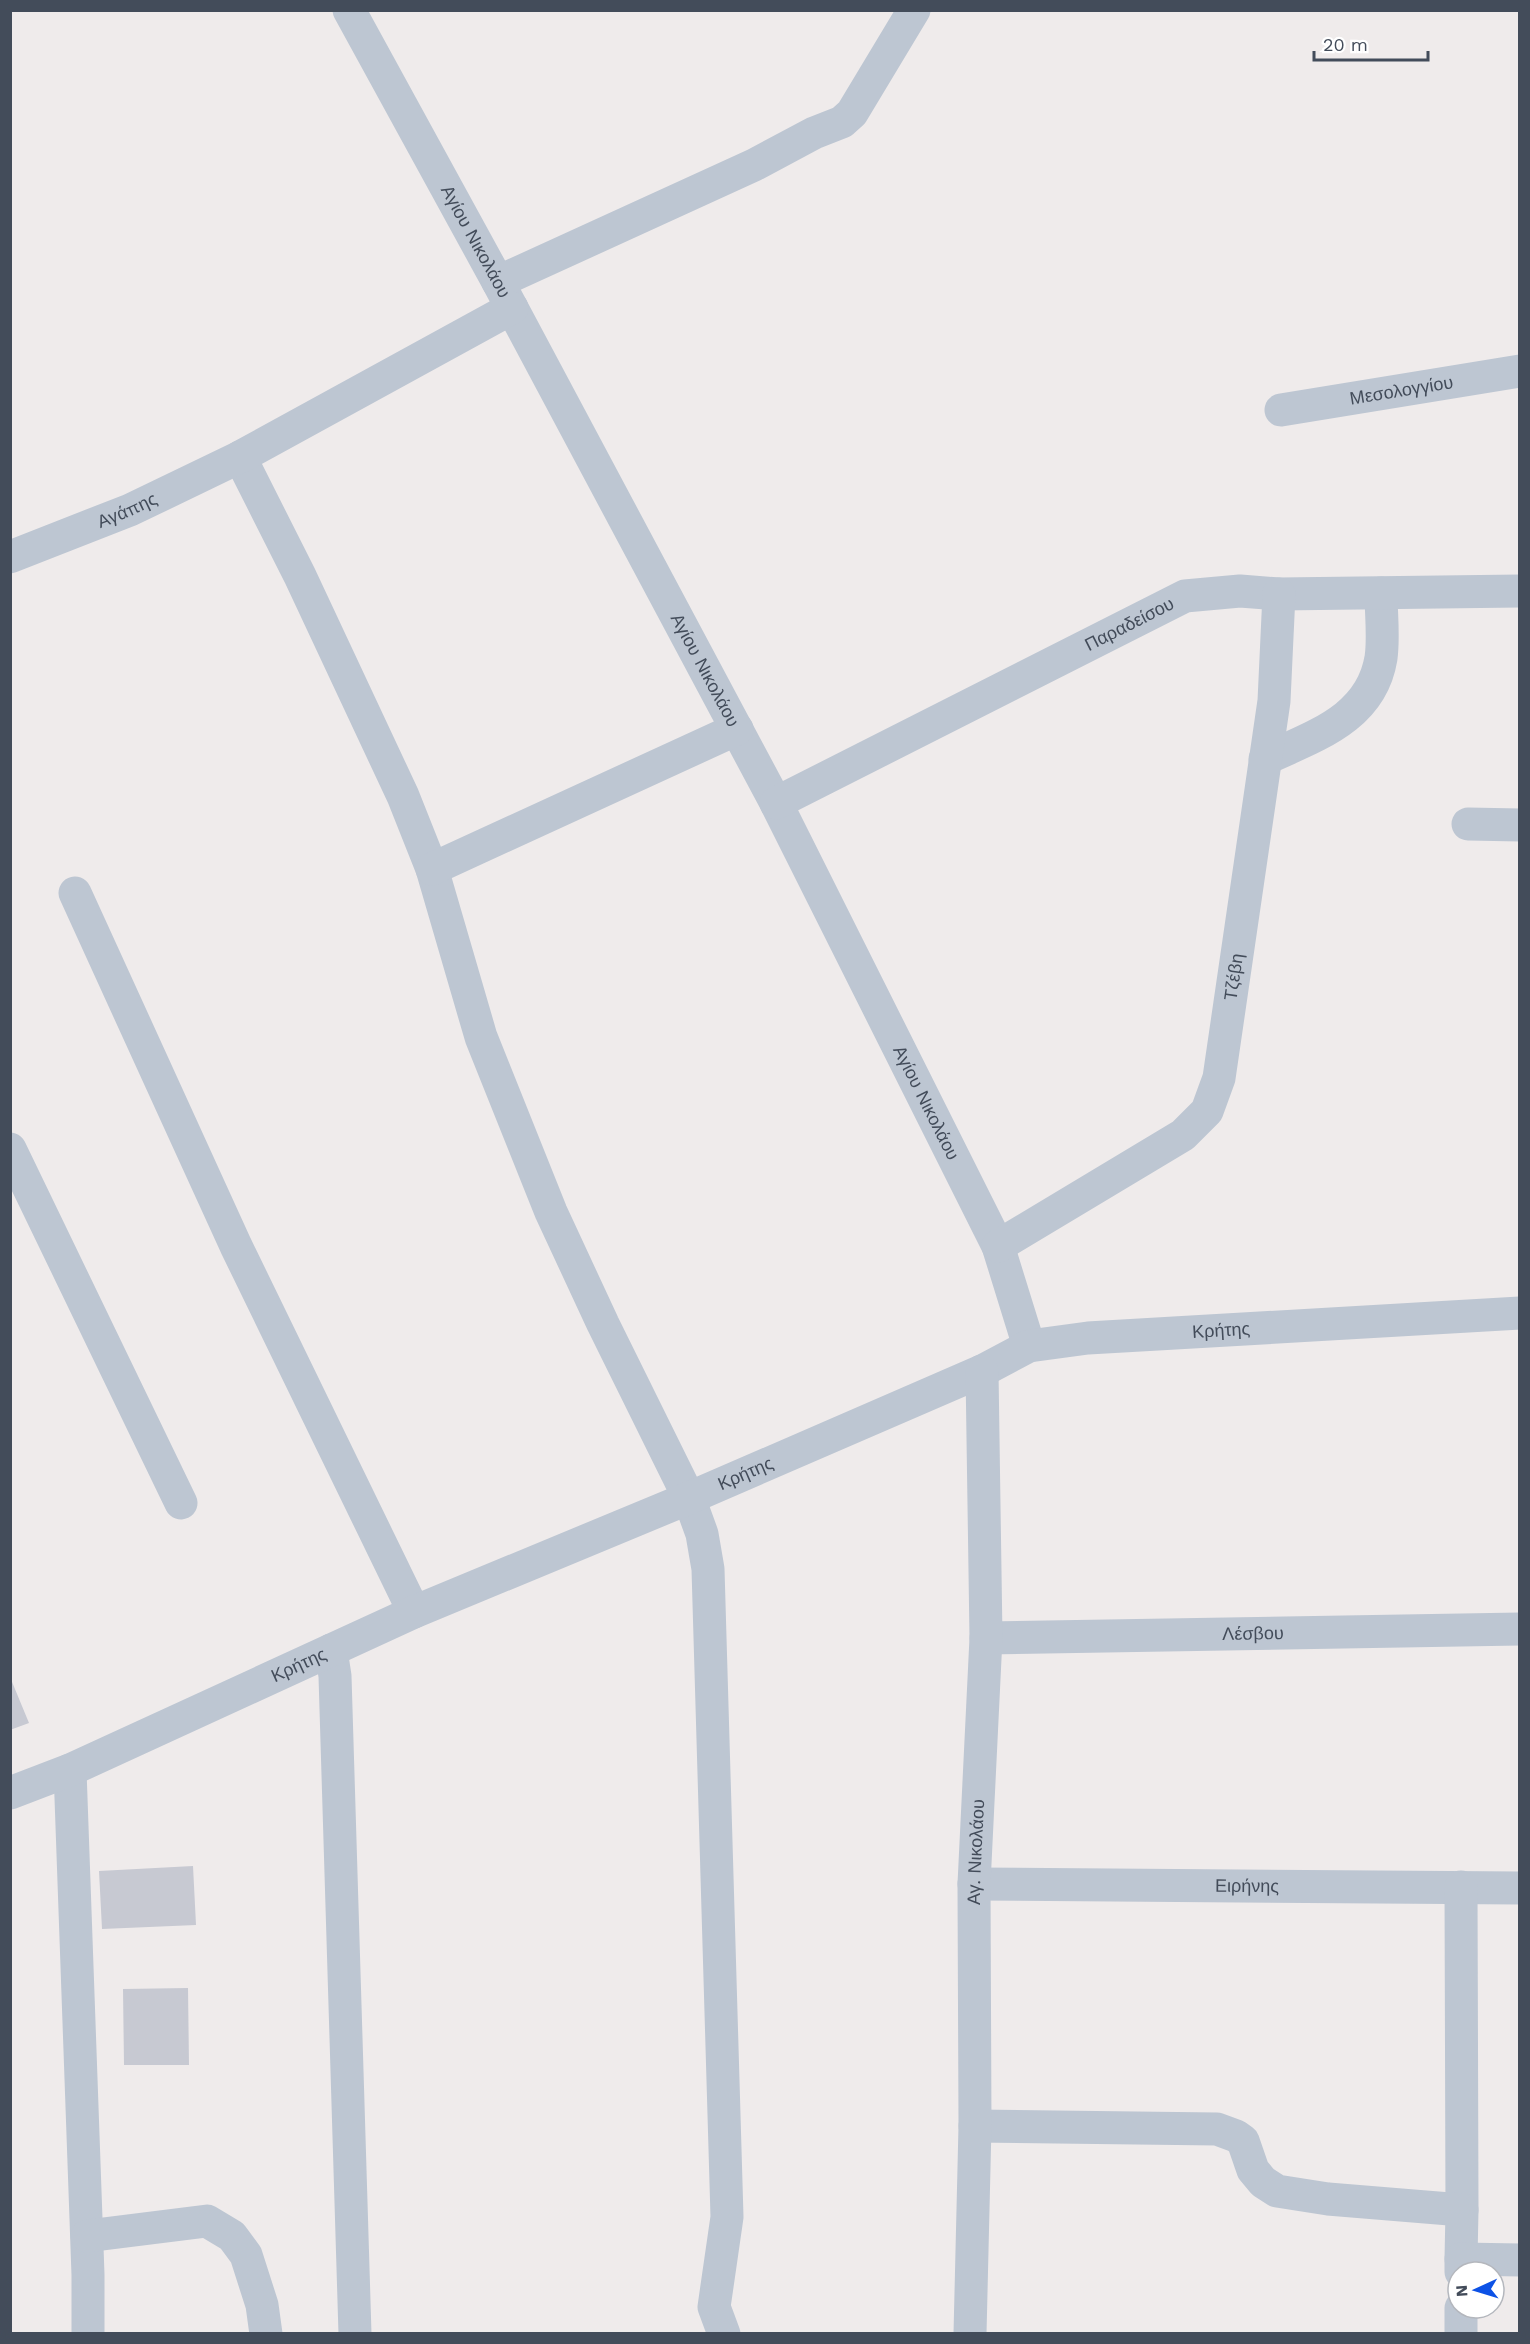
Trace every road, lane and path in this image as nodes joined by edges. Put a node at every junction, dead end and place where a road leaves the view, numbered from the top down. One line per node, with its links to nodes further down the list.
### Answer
1 (349, 10): 3 (street, Αγίου Νικολάου)
2 (912, 11): 3 (street, Αγάπης)
3 (505, 295): 6 (street, Αγάπης); 11 (street, Αγίου Νικολάου)
4 (1520, 372): 5 (street, Μεσολογγίου)
5 (1281, 410)
6 (240, 456): 7 (street, Αγάπης); 16 (street)
7 (10, 558)
8 (1520, 591): 9 (street, Παραδείσου)
9 (1381, 593): 10 (street, Παραδείσου); 12 (street)
10 (1279, 594): 12 (street, Τζέβη); 13 (street, Παραδείσου)
11 (736, 729): 13 (street, Αγίου Νικολάου); 16 (street)
12 (1265, 759): 19 (street, Τζέβη)
13 (776, 803): 19 (street, Αγίου Νικολάου)
14 (1468, 824): 15 (street)
15 (1520, 825)
16 (432, 869): 23 (street)
17 (75, 893): 25 (street)
18 (10, 1149): 24 (street)
19 (998, 1246): 21 (street, Αγίου Νικολάου)
20 (1520, 1312): 21 (street, Κρήτης)
21 (1029, 1346): 22 (street, Κρήτης)
22 (982, 1371): 23 (street, Κρήτης); 27 (street, Αγ. Νικολάου)
23 (689, 1498): 25 (street, Κρήτης); 41 (street)
24 (180, 1503)
25 (414, 1612): 28 (street, Κρήτης)
26 (1520, 1629): 27 (street, Λέσβου)
27 (986, 1638): 31 (street, Αγ. Νικολάου)
28 (331, 1650): 29 (street, Κρήτης); 40 (street)
29 (70, 1770): 30 (street, Κρήτης); 36 (street)
30 (10, 1793)
31 (974, 1884): 32 (street, Ειρήνης); 34 (street, Αγ. Νικολάου)
32 (1461, 1887): 33 (street, Ειρήνης); 35 (street)
33 (1520, 1888)
34 (975, 2126): 35 (street); 42 (street, Αγ. Νικολάου)
35 (1462, 2210): 37 (street)
36 (87, 2236): 38 (street); 39 (street)
37 (1461, 2260)
38 (88, 2334)
39 (266, 2334)
40 (355, 2334)
41 (724, 2334)
42 (970, 2334)

